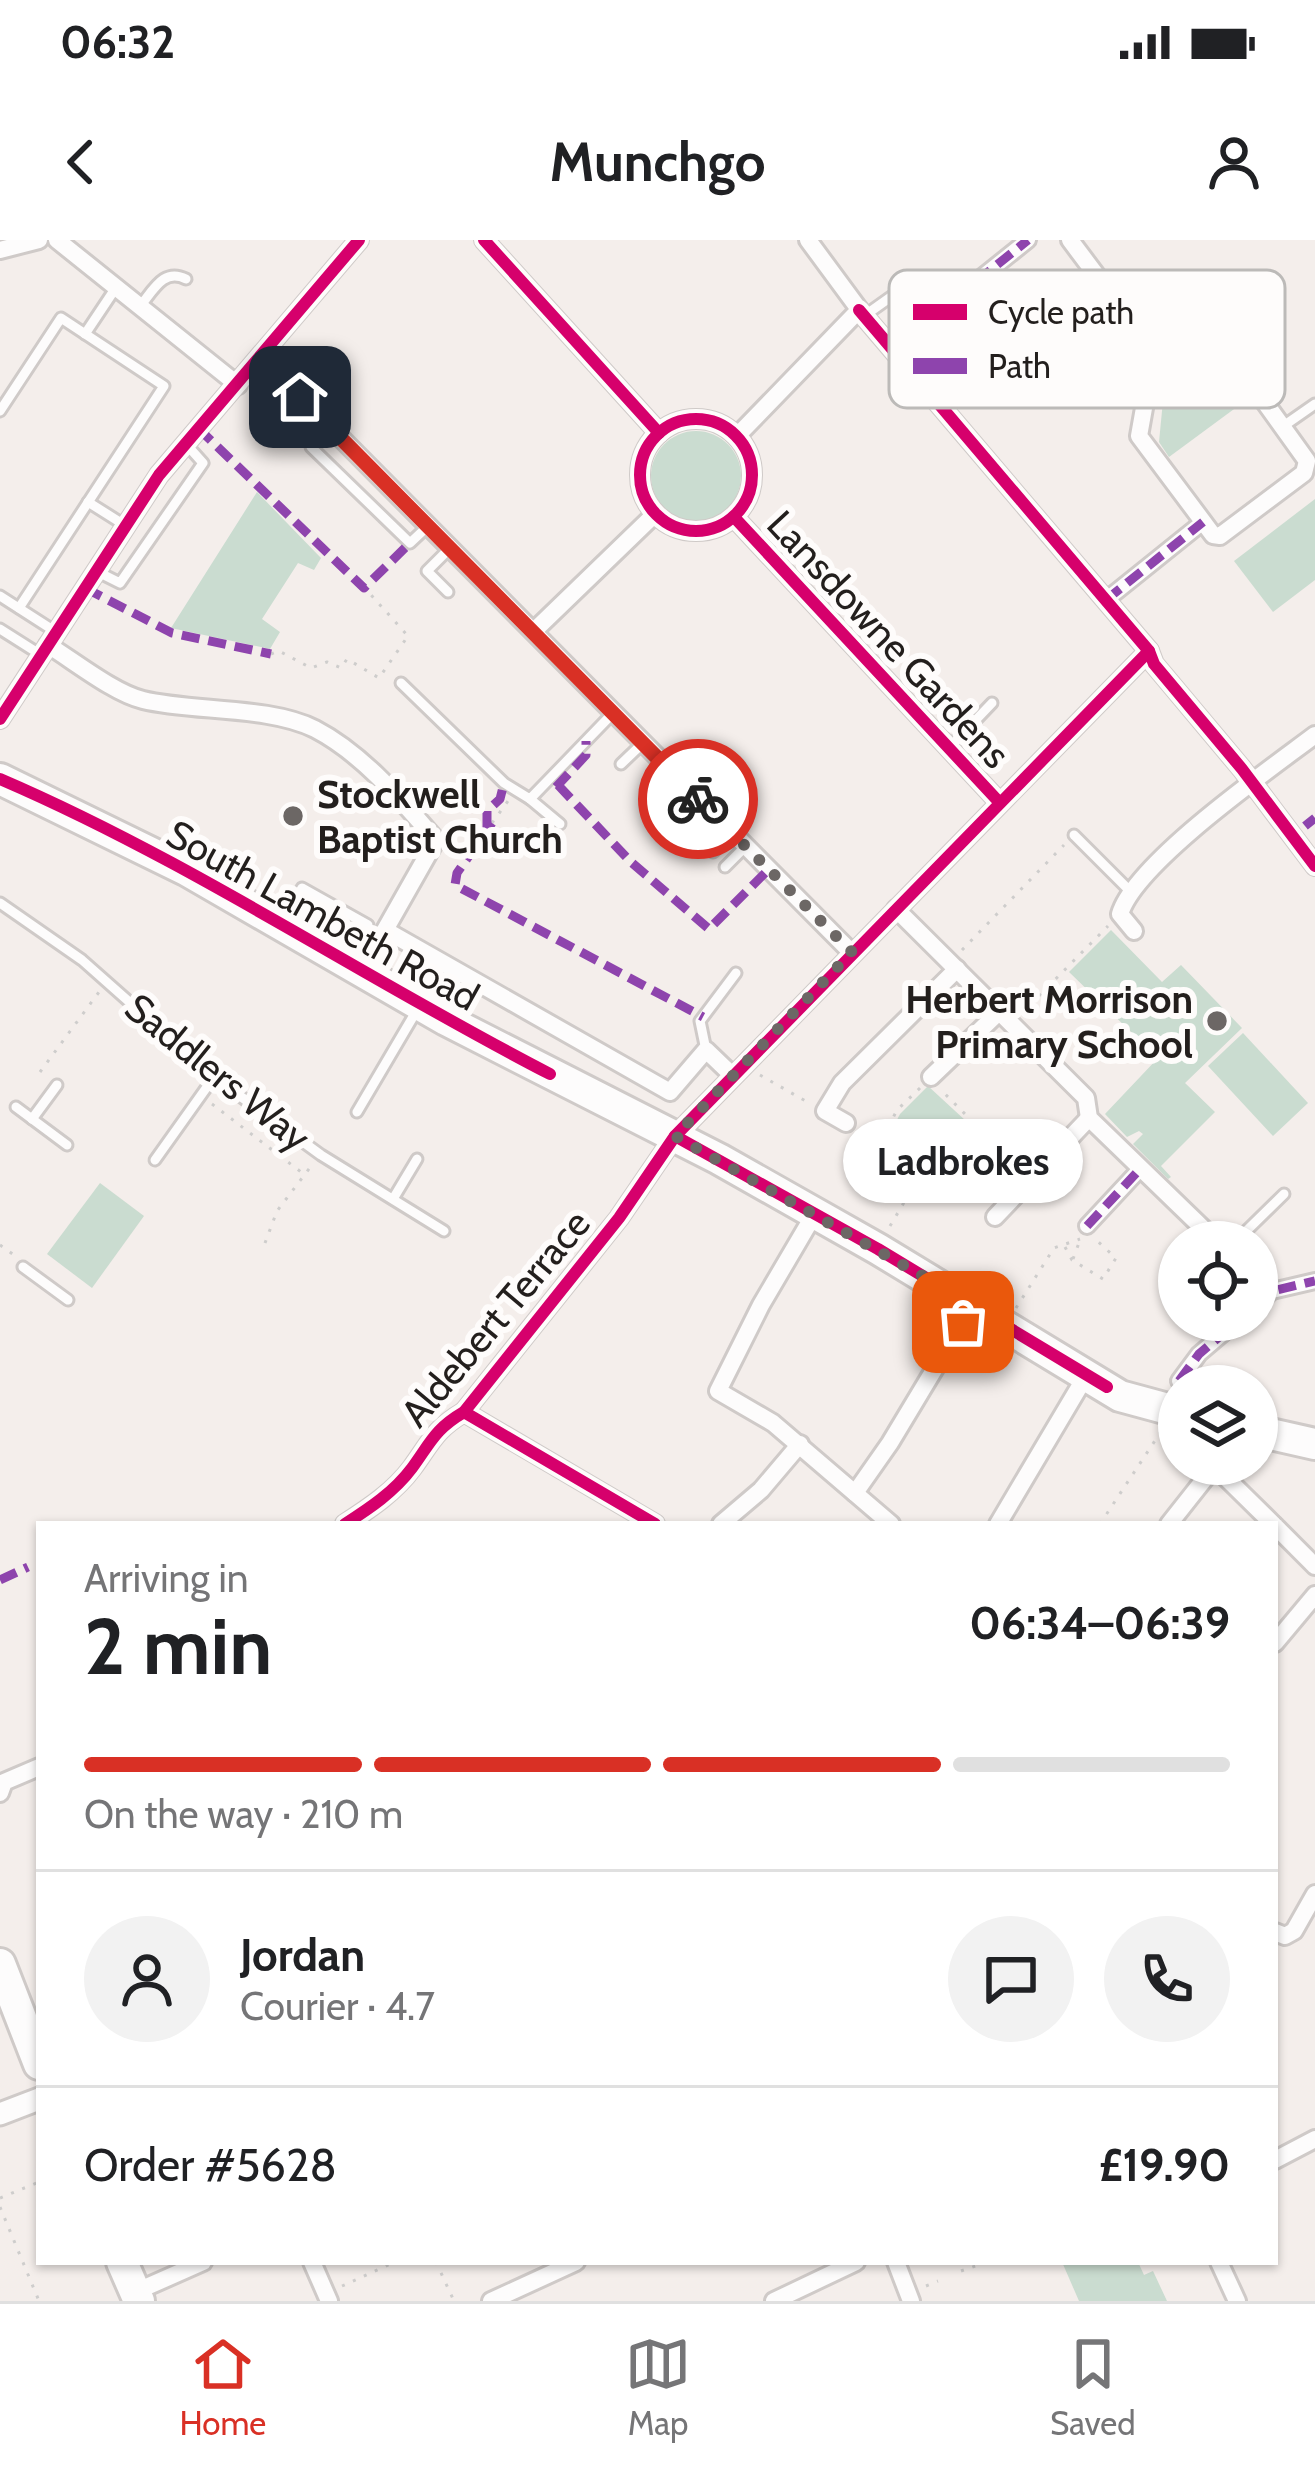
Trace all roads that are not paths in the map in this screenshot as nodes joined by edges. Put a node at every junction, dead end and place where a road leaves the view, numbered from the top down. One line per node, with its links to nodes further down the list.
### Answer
1 (39, 240): 8 (street)
2 (57, 240): 12 (street)
3 (484, 240): 27 (street)
4 (808, 240): 15 (street)
5 (1028, 240): 9 (street)
6 (1070, 240): 10 (street)
7 (348, 245): 18 (street)
8 (0, 250)
9 (991, 270)
10 (1092, 270)
11 (187, 279): 14 (lane)
12 (117, 286): 14 (street); 16 (lane)
13 (889, 297): 15 (lane)
14 (141, 305): 19 (street)
15 (862, 313): 17 (street); 28 (street)
16 (85, 334): 24 (lane); 31 (lane)
17 (889, 345)
18 (257, 363): 19 (street); 25 (street)
19 (238, 385): 29 (street)
20 (1315, 404): 26 (lane)
21 (942, 408): 41 (street)
22 (1144, 408): 34 (street)
23 (1268, 408): 26 (street)
24 (0, 411)
25 (330, 427): 36 (street); 36 (lane)
26 (1282, 427): 30 (street)
27 (659, 433): 28 (street); 32 (street)
28 (737, 435): 33 (street, Lansdowne Gardens)
29 (184, 442): 35 (street); 38 (lane)
30 (1311, 459): 34 (street)
31 (88, 502): 35 (lane); 42 (lane)
32 (655, 514): 33 (street, Lansdowne Gardens); 44 (street)
33 (734, 517): 53 (street, Lansdowne Gardens)
34 (1203, 522): 41 (street)
35 (126, 526): 38 (street)
36 (427, 527): 37 (street)
37 (449, 549): 39 (lane); 44 (street)
38 (96, 572): 45 (street)
39 (448, 592)
40 (0, 596): 42 (lane)
41 (1106, 600): 46 (street)
42 (19, 608): 45 (lane)
43 (0, 629): 45 (lane)
44 (535, 630): 49 (street)
45 (48, 644): 50 (street); 77 (street)
46 (1149, 651): 57 (street); 59 (street, Aldebert Terrace)
47 (401, 683): 58 (lane)
48 (992, 703): 53 (lane)
49 (614, 712): 52 (street); 58 (lane)
50 (0, 718)
51 (1315, 735): 57 (street)
52 (644, 742): 54 (lane); 55 (street)
53 (949, 749): 59 (street, Lansdowne Gardens)
54 (621, 764)
55 (668, 767): 61 (street); 61 (lane)
56 (0, 779): 69 (highway, South Lambeth Road)
57 (1251, 780): 64 (street); 66 (street)
58 (530, 799): 60 (lane)
59 (999, 802): 68 (street, Aldebert Terrace)
60 (560, 824)
61 (731, 833): 63 (street)
62 (1074, 835): 66 (lane)
63 (745, 847): 65 (lane); 72 (street)
64 (1315, 866)
65 (725, 867)
66 (1131, 892): 71 (street)
67 (0, 904): 79 (lane, Saddlers Way)
68 (896, 909): 72 (street, Aldebert Terrace); 73 (street)
69 (281, 926): 70 (lane); 75 (highway, South Lambeth Road)
70 (368, 926)
71 (1134, 931)
72 (852, 952): 78 (street, Aldebert Terrace)
73 (954, 965): 76 (street); 86 (street)
74 (736, 973): 77 (lane)
75 (419, 1006): 83 (lane); 87 (highway, South Lambeth Road)
76 (1006, 1017): 80 (street); 84 (street)
77 (706, 1050): 78 (street)
78 (738, 1069): 87 (street, Aldebert Terrace)
79 (214, 1077): 90 (lane); 93 (lane, Saddlers Way)
80 (932, 1077)
81 (57, 1085): 85 (lane)
82 (16, 1107): 85 (lane)
83 (357, 1112)
84 (1089, 1118): 91 (street); 95 (street)
85 (32, 1119): 88 (lane)
86 (846, 1123)
87 (675, 1136): 94 (highway, South Lambeth Road); 109 (street, Aldebert Terrace)
88 (67, 1145)
89 (417, 1159): 93 (lane)
90 (155, 1160)
91 (1141, 1168): 96 (street); 99 (street)
92 (1285, 1194): 97 (lane)
93 (393, 1199): 98 (lane, Saddlers Way)
94 (815, 1213): 104 (highway, South Lambeth Road); 111 (street)
95 (995, 1217)
96 (1195, 1221)
97 (1257, 1221)
98 (444, 1231)
99 (1084, 1231)
100 (24, 1265): 103 (lane)
101 (1315, 1280): 102 (street)
102 (1278, 1289)
103 (68, 1300)
104 (974, 1305): 107 (highway, South Lambeth Road); 115 (street)
105 (1214, 1341): 106 (street)
106 (1194, 1365)
107 (1087, 1374): 108 (highway, South Lambeth Road); 120 (street)
108 (1158, 1404)
109 (464, 1412): 116 (street, Aldebert Terrace); 117 (street)
110 (1278, 1436): 112 (highway)
111 (800, 1444): 115 (street); 118 (street)
112 (1315, 1444)
113 (1198, 1485): 121 (street)
114 (1233, 1485): 122 (street)
115 (855, 1492): 119 (street)
116 (349, 1521)
117 (650, 1521)
118 (725, 1521)
119 (888, 1521)
120 (1000, 1521)
121 (1171, 1521)
122 (1270, 1521)
123 (1278, 1529): 124 (street)
124 (1315, 1566)
125 (1315, 1594): 126 (street)
126 (1286, 1638)
127 (36, 1768): 128 (street)
128 (2, 1784)
129 (1315, 1894): 130 (street)
130 (1278, 1933)
131 (0, 1964): 132 (highway)
132 (36, 2056)
133 (36, 2100): 134 (street)
134 (0, 2114)
135 (1315, 2139): 136 (street)
136 (1278, 2158)
137 (123, 2265): 144 (highway)
138 (197, 2265): 144 (street)
139 (313, 2265): 145 (street)
140 (569, 2265): 146 (street)
141 (850, 2265): 147 (street)
142 (897, 2265): 148 (street)
143 (1221, 2265): 149 (street)
144 (137, 2296)
145 (327, 2297)
146 (491, 2301)
147 (774, 2301)
148 (911, 2301)
149 (1238, 2301)

